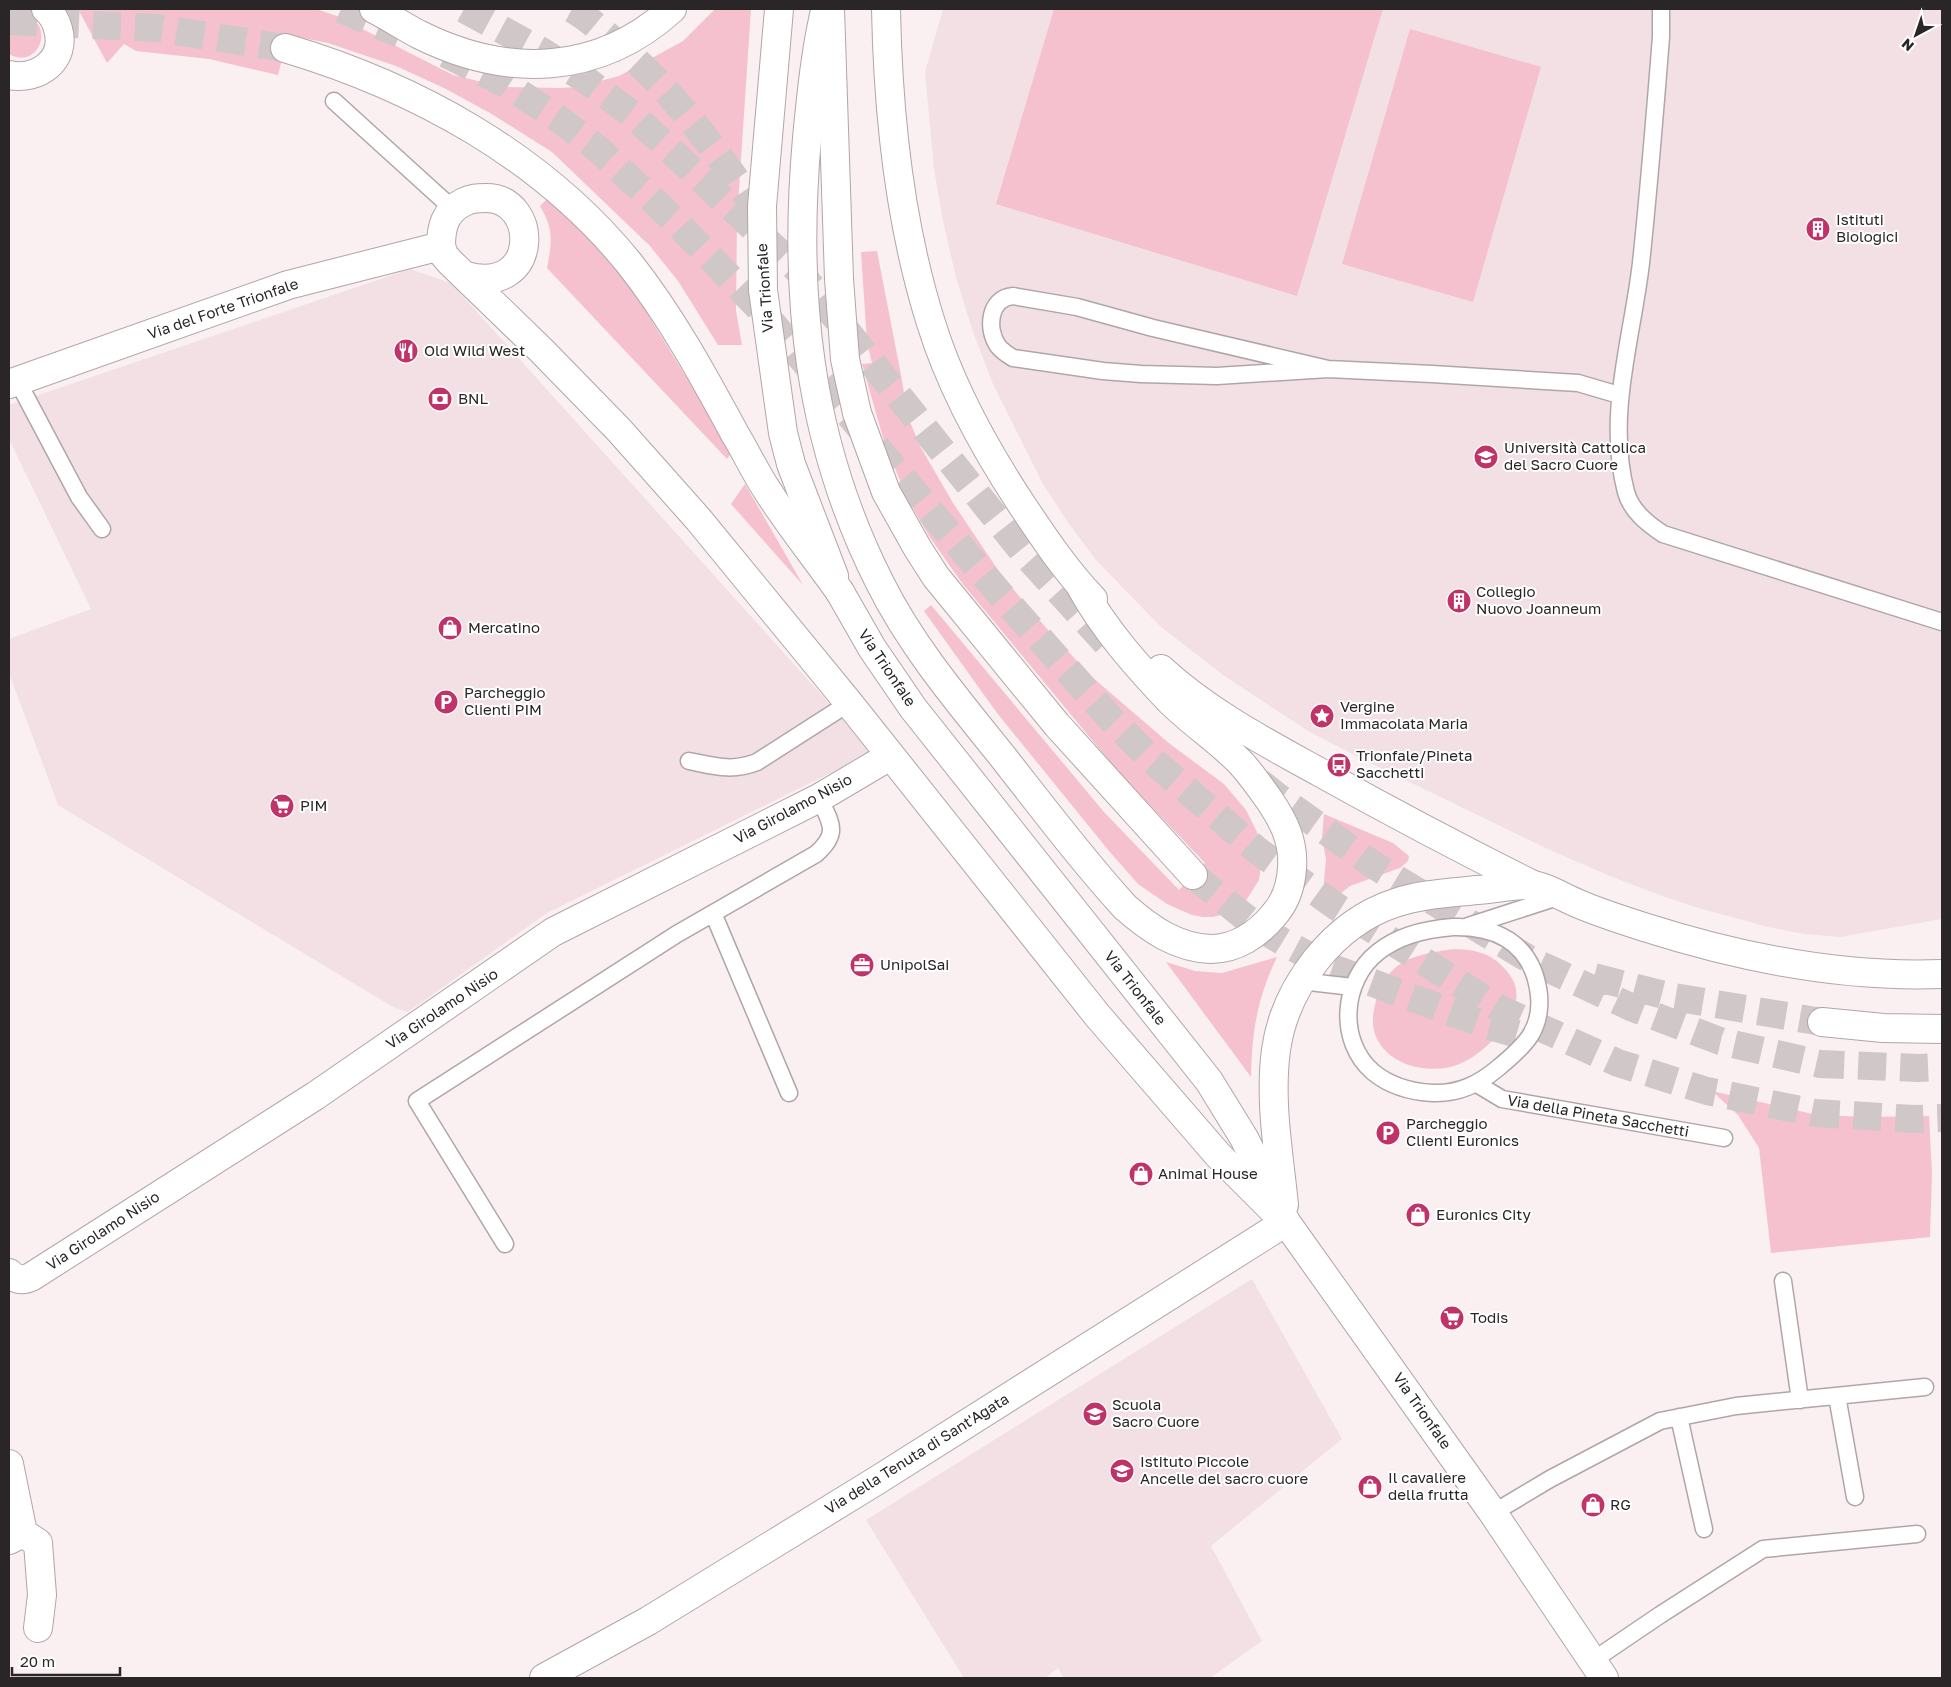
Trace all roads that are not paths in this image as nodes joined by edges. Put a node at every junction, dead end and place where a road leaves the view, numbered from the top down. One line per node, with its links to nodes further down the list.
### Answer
1 (46, 9): 10 (main road)
2 (374, 9): 3 (main road)
3 (672, 9)
4 (779, 9): 20 (main road, Via Trionfale)
5 (825, 9): 19 (main road)
6 (830, 9): 26 (main road)
7 (1661, 9): 17 (lane)
8 (887, 10): 19 (main road)
9 (285, 48): 20 (main road)
10 (9, 76)
11 (334, 101): 12 (lane)
12 (453, 209): 13 (main road); 14 (main road)
13 (441, 246): 14 (main road, Via Trionfale); 16 (main road, Via del Forte Trionfale)
14 (466, 276): 22 (main road, Via Trionfale)
15 (1328, 370): 15 (lane); 17 (lane)
16 (13, 382): 18 (lane)
17 (1619, 395): 21 (lane)
18 (102, 529)
19 (1081, 587): 27 (main road)
20 (840, 592): 39 (main road, Via Trionfale)
21 (1942, 622)
22 (849, 703): 23 (main road, Via Trionfale); 24 (lane)
23 (890, 756): 25 (main road, Via Girolamo Nisio); 39 (main road, Via Trionfale)
24 (689, 761)
25 (819, 798): 29 (lane); 41 (main road, Via Girolamo Nisio)
26 (1193, 875)
27 (1533, 885): 28 (main road); 32 (main road)
28 (1561, 896): 30 (lane); 31 (main road)
29 (713, 913): 37 (lane); 40 (lane)
30 (1464, 927): 33 (lane); 36 (lane)
31 (1942, 974)
32 (1301, 981): 33 (lane); 39 (main road)
33 (1352, 987): 36 (lane)
34 (1822, 1022): 35 (main road)
35 (1942, 1029)
36 (1477, 1084): 38 (lane, Via della Pineta Sacchetti)
37 (789, 1093)
38 (1724, 1138)
39 (1286, 1222): 49 (main road, Via Trionfale); 55 (main road, Via della Tenuta di Sant'Agata)
40 (505, 1244)
41 (11, 1280)
42 (1783, 1281): 45 (lane)
43 (1925, 1387): 44 (lane)
44 (1837, 1396): 45 (lane); 48 (lane)
45 (1800, 1400): 46 (lane)
46 (1679, 1417): 49 (lane); 50 (lane)
47 (9, 1464): 52 (main road)
48 (1854, 1496)
49 (1493, 1512): 54 (main road, Via Trionfale)
50 (1704, 1529)
51 (1917, 1534): 54 (lane)
52 (13, 1540): 53 (main road)
53 (38, 1628)
54 (1598, 1669)
55 (544, 1678)

